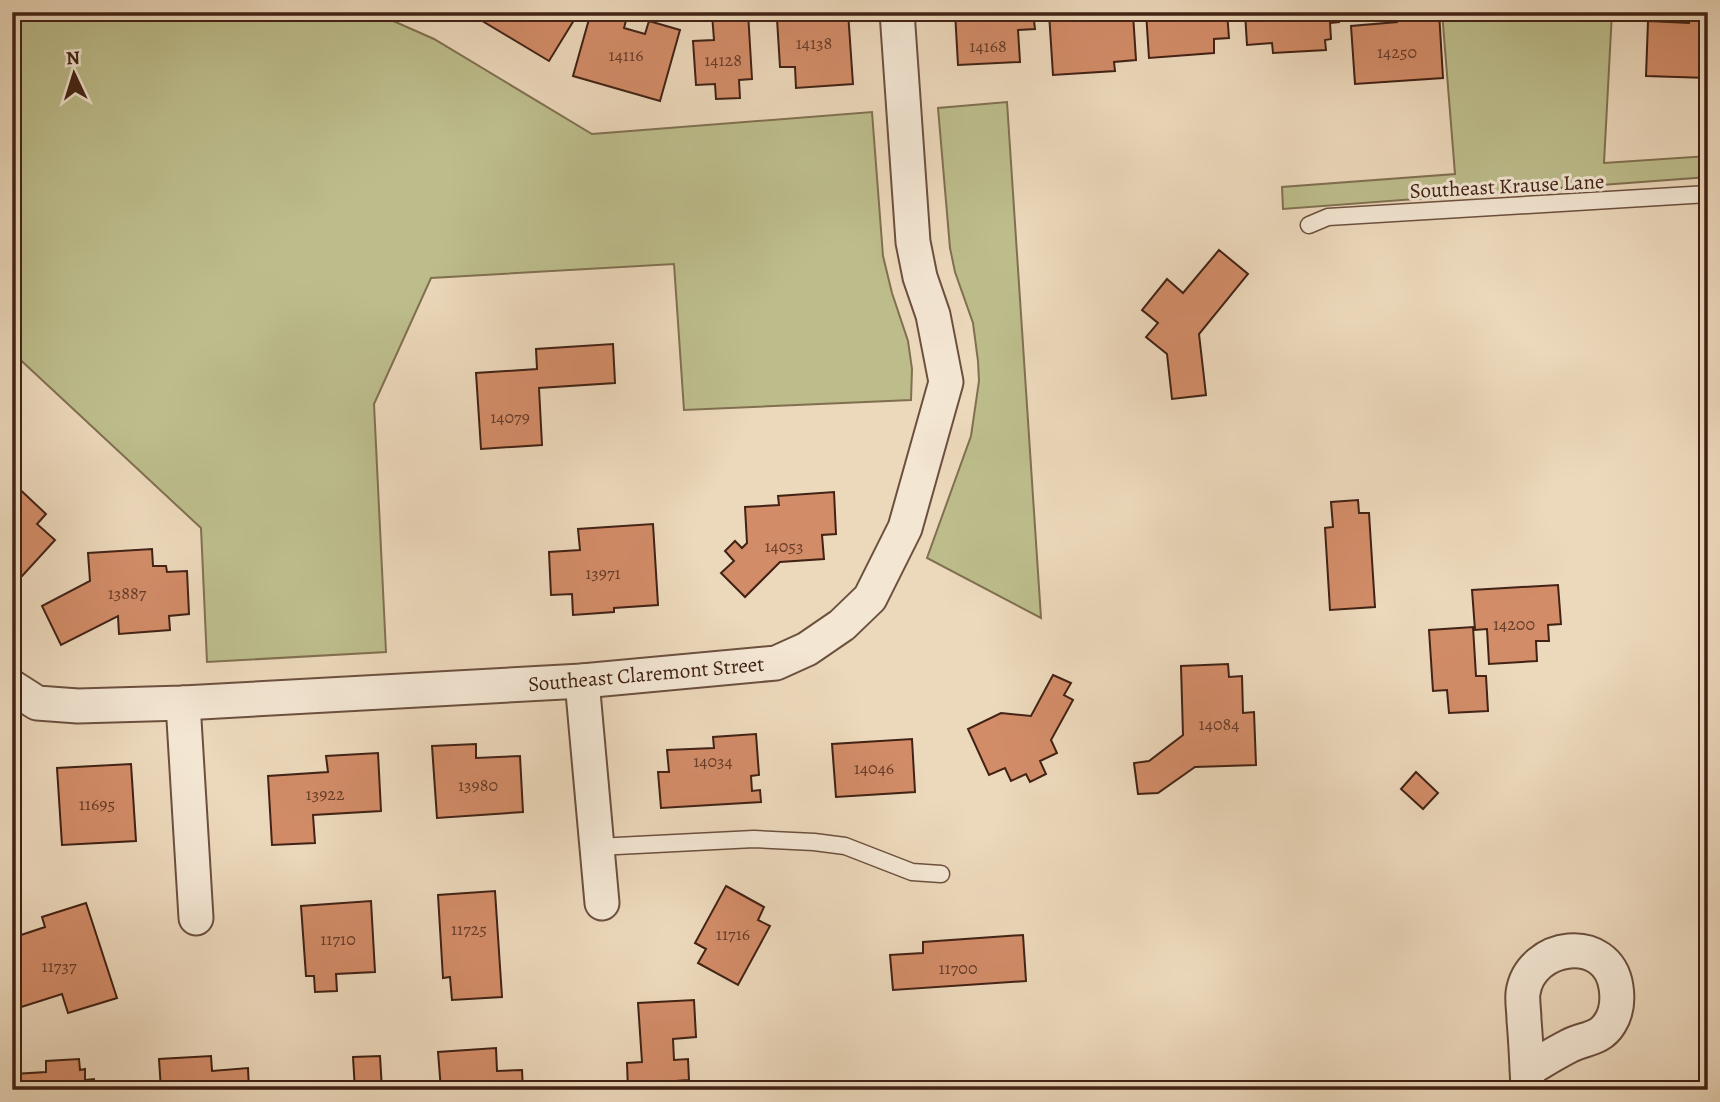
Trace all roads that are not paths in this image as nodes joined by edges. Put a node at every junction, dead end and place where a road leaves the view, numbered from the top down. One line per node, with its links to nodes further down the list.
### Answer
1 (897, 12): 4 (street, Southeast Claremont Street)
2 (1708, 194): 3 (lane, Southeast Krause Lane)
3 (1309, 225)
4 (582, 681): 6 (street, Southeast Claremont Street); 7 (street)
5 (12, 687): 6 (street, Southeast Claremont Street)
6 (183, 703): 10 (street)
7 (597, 848): 8 (lane); 9 (street)
8 (941, 874)
9 (602, 903)
10 (196, 918)

